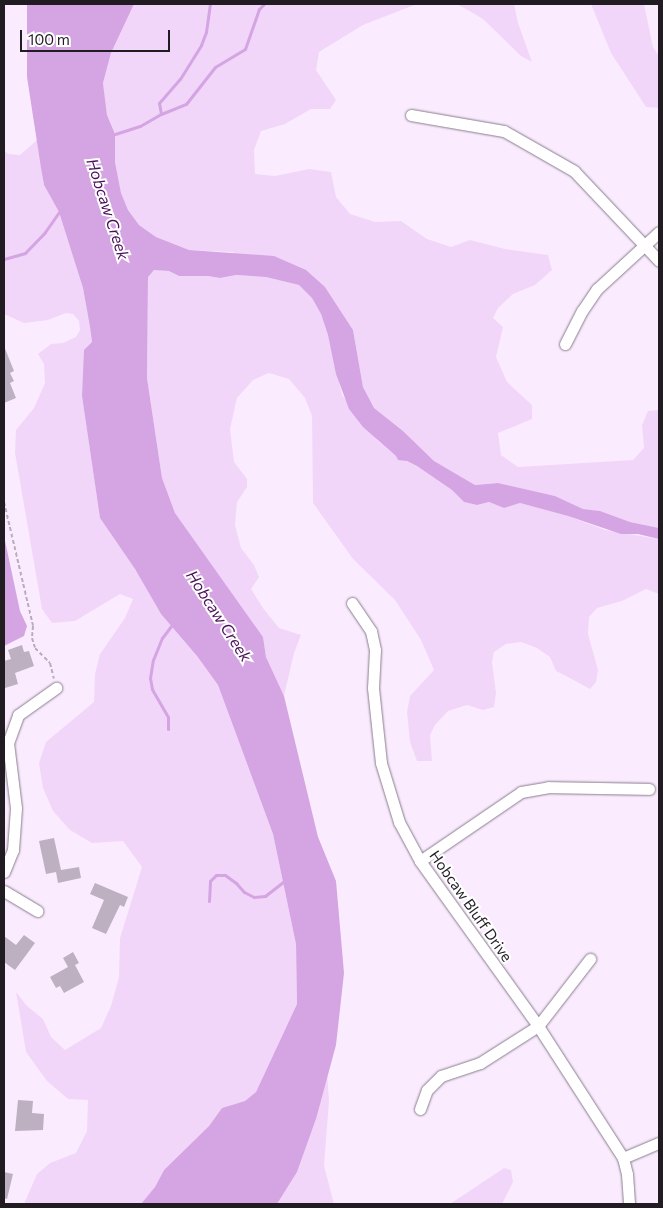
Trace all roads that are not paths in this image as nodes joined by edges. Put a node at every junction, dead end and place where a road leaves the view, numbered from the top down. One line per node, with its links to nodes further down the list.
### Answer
1 (411, 115): 3 (street)
2 (659, 232): 3 (street)
3 (644, 245): 4 (street); 5 (street)
4 (659, 261)
5 (565, 344)
6 (352, 603): 9 (street, Hobcaw Bluff Drive)
7 (56, 688): 10 (street)
8 (649, 789): 9 (street)
9 (420, 861): 14 (street, Hobcaw Bluff Drive)
10 (4, 872)
11 (4, 891): 12 (street)
12 (37, 911)
13 (590, 959): 14 (street)
14 (538, 1026): 15 (street); 17 (street, Hobcaw Bluff Drive)
15 (420, 1109)
16 (659, 1143): 17 (street)
17 (623, 1158): 18 (street, Hobcaw Bluff Drive)
18 (629, 1204)

